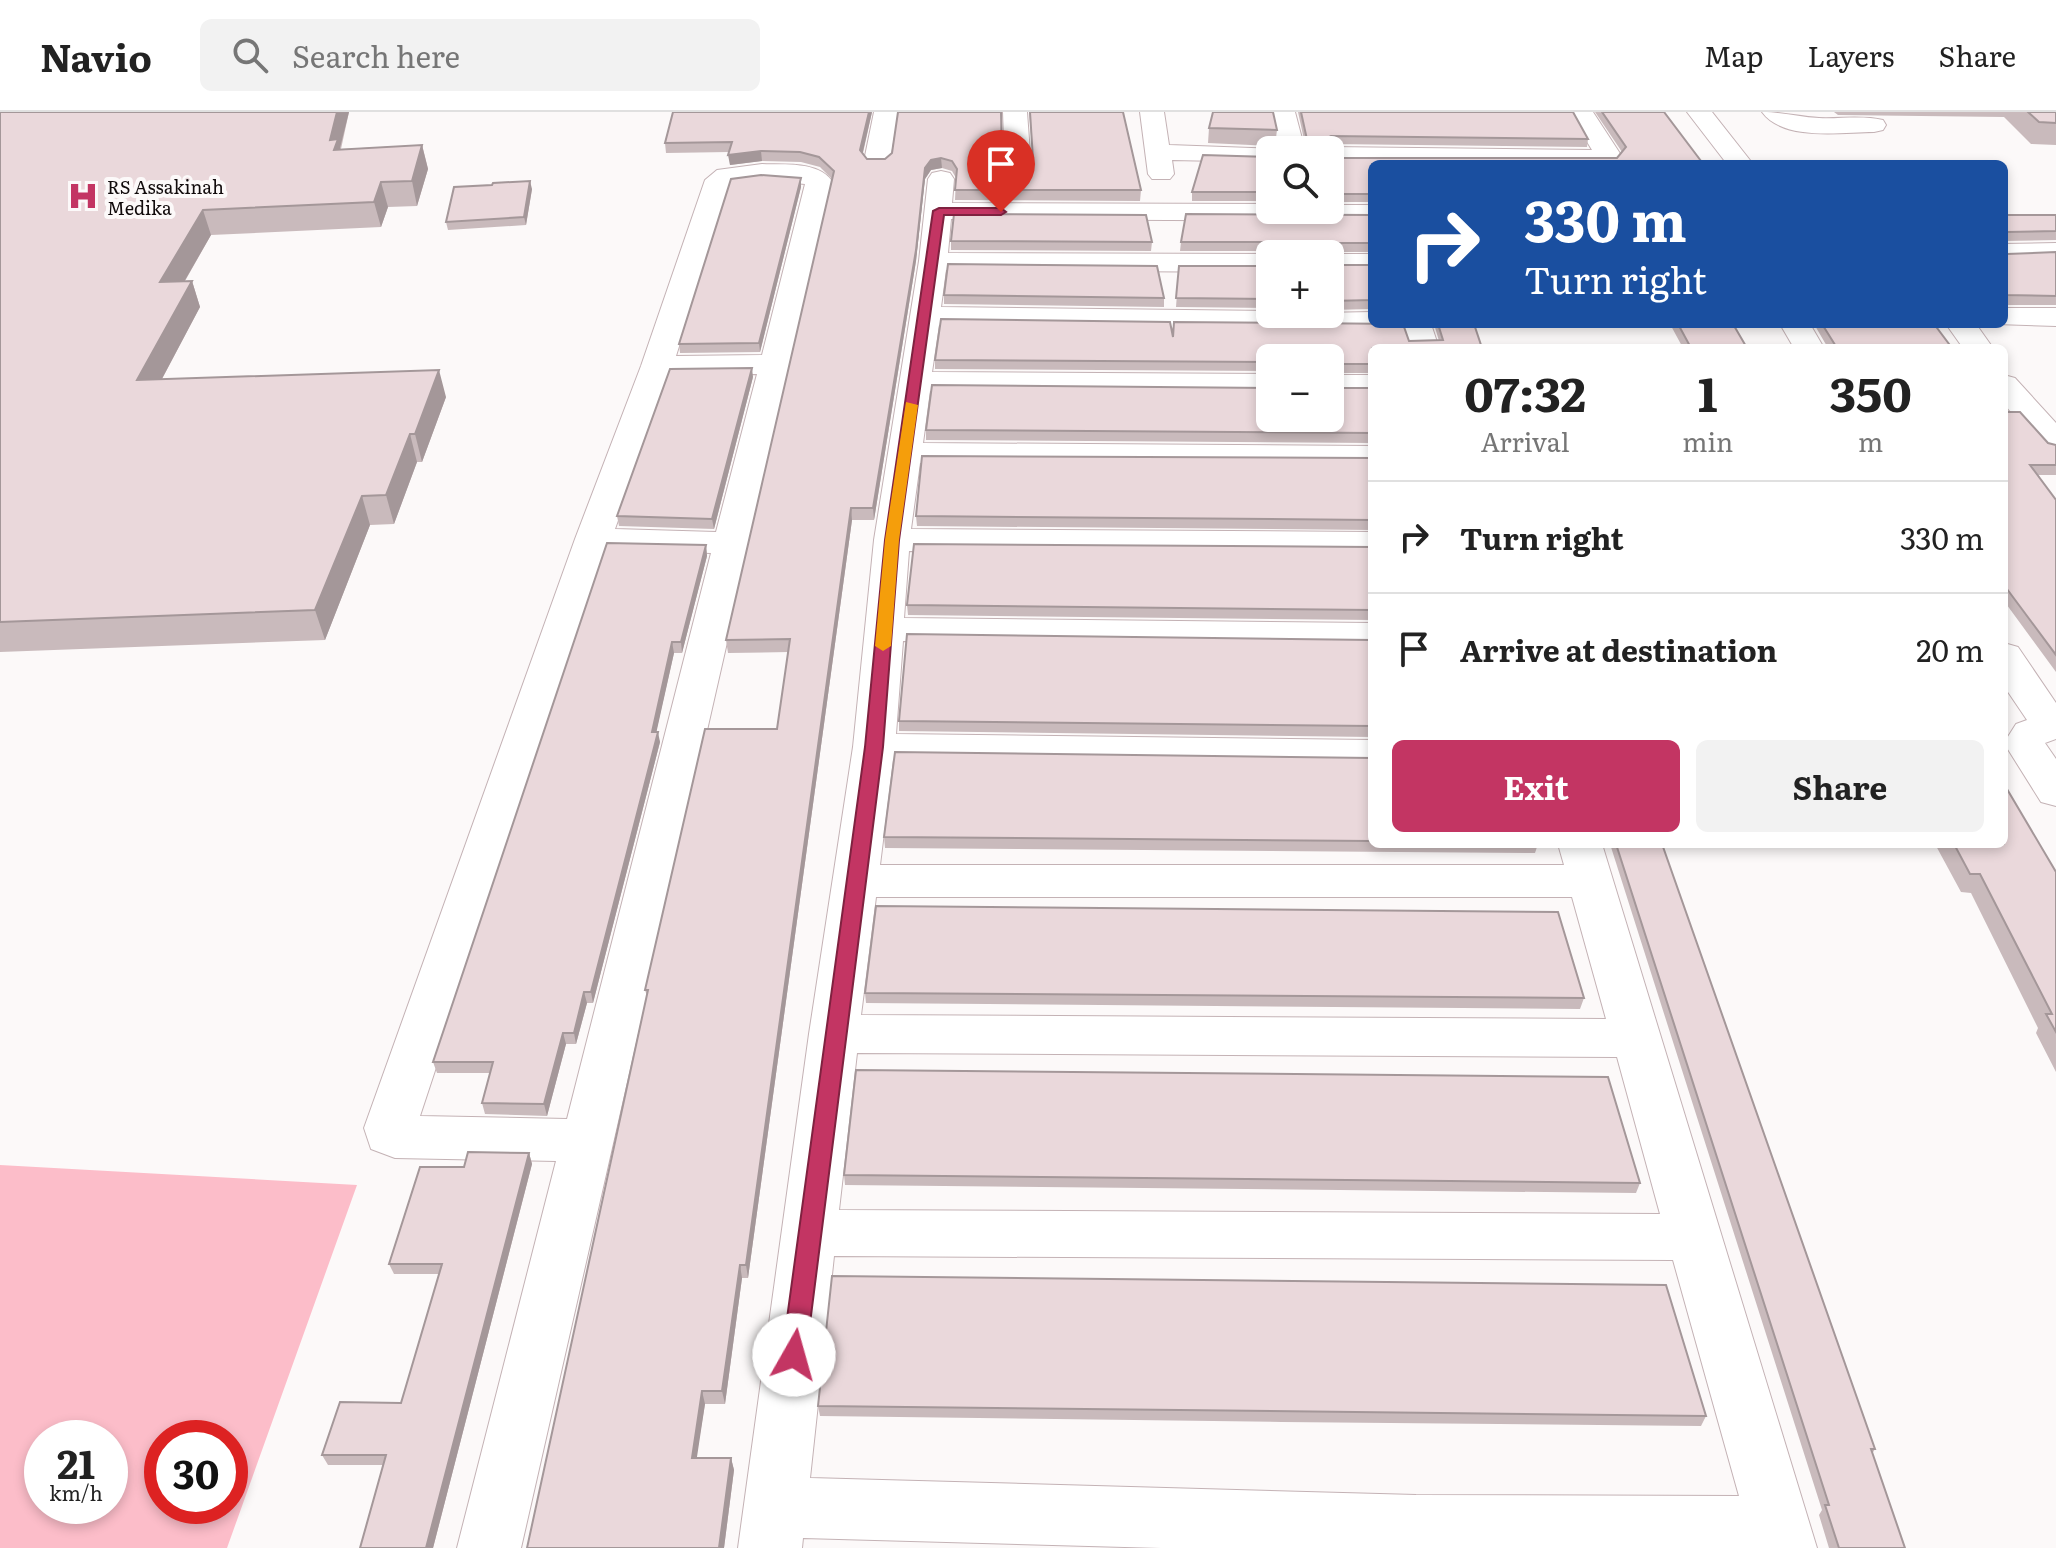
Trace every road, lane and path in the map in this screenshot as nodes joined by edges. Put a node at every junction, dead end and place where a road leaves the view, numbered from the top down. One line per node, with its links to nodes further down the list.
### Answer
1 (886, 112): 13 (street)
2 (1015, 112): 14 (street)
3 (1152, 112): 10 (street)
4 (1283, 112): 9 (street)
5 (1581, 112): 11 (street)
6 (1699, 112): 12 (street)
7 (1774, 112): 8 (street)
8 (1874, 125)
9 (1289, 136)
10 (1256, 155)
11 (1344, 155)
12 (1737, 160)
13 (877, 161)
14 (1018, 167)
15 (1368, 213): 18 (street)
16 (2056, 251): 17 (street)
17 (2008, 252)
18 (933, 261): 19 (street); 22 (street)
19 (1256, 263)
20 (1344, 263): 21 (street)
21 (1368, 263)
22 (924, 316): 25 (street); 28 (street)
23 (2008, 317): 24 (street)
24 (2056, 317)
25 (1368, 321)
26 (775, 364): 27 (street); 27 (street); 39 (street)
27 (657, 366): 37 (street)
28 (914, 381): 29 (street); 35 (street)
29 (1256, 384)
30 (1344, 385): 31 (street)
31 (1368, 385)
32 (2056, 395): 33 (street)
33 (2012, 399): 34 (street)
34 (2056, 443)
35 (905, 453): 36 (street); 38 (street)
36 (1368, 456)
37 (593, 539): 39 (street); 52 (street)
38 (892, 540): 40 (street); 41 (street)
39 (729, 543): 52 (street)
40 (1368, 543)
41 (885, 629): 42 (street); 45 (street)
42 (1368, 635)
43 (2008, 661): 44 (street)
44 (2039, 733): 47 (street)
45 (874, 747): 46 (street); 49 (street)
46 (1368, 753)
47 (2056, 792)
48 (1587, 862): 49 (street); 51 (street)
49 (856, 881): 50 (street)
50 (834, 1034): 51 (street); 53 (street)
51 (1639, 1038): 54 (street)
52 (587, 1140): 58 (street)
53 (810, 1233): 54 (street); 55 (street)
54 (1695, 1237): 57 (street)
55 (772, 1528): 56 (street)
56 (1388, 1536): 57 (street)
57 (1782, 1538)
58 (489, 1548)

